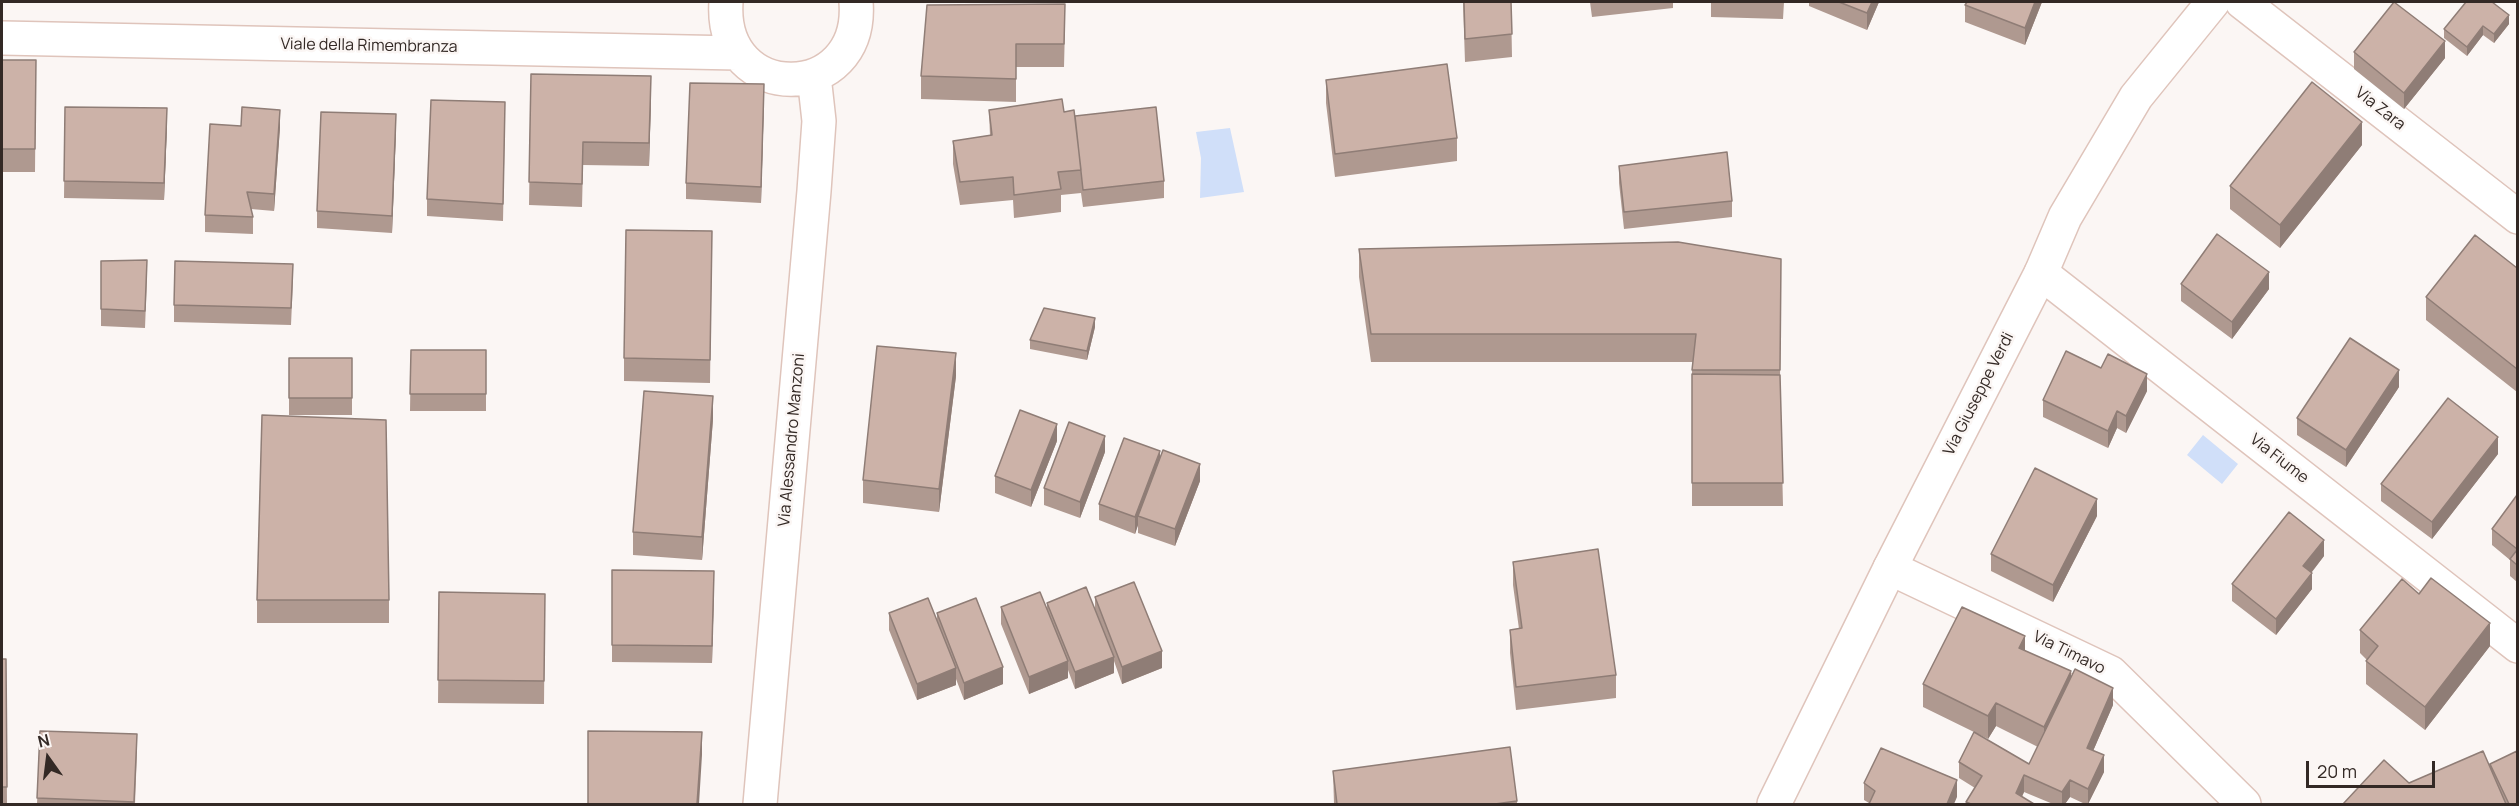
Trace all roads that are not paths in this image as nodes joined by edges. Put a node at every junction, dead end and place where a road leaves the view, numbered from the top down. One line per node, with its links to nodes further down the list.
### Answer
1 (726, 2): 6 (street)
2 (856, 2): 7 (street)
3 (2213, 2): 9 (street, Via Giuseppe Verdi)
4 (2242, 2): 8 (street, Via Zara)
5 (2, 38): 6 (street, Viale della Rimembranza)
6 (737, 53): 7 (street)
7 (814, 76): 12 (street, Via Alessandro Manzoni)
8 (2517, 218)
9 (2042, 273): 10 (street, Via Giuseppe Verdi); 11 (street, Via Fiume)
10 (1890, 568): 13 (street, Via Giuseppe Verdi); 14 (street, Via Timavo)
11 (2517, 646)
12 (760, 804)
13 (1774, 804)
14 (2244, 804)

